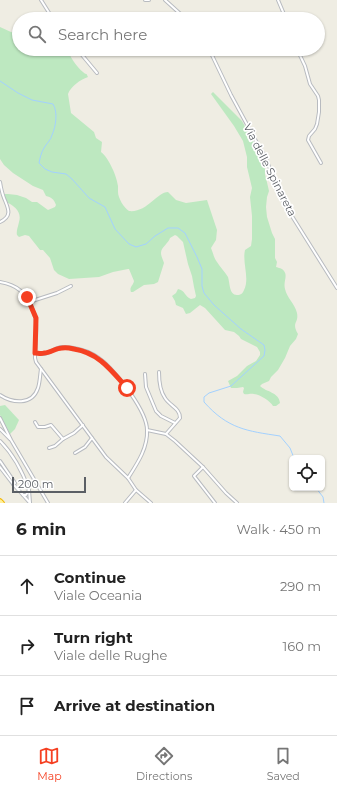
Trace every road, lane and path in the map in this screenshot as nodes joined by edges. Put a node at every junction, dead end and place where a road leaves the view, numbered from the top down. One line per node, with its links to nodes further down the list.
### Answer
1 (42, 0): 6 (street)
2 (145, 0): 3 (street)
3 (149, 0)
4 (165, 0): 7 (street)
5 (278, 0): 8 (street)
6 (49, 12)
7 (178, 12)
8 (283, 12)
9 (83, 56): 12 (street)
10 (212, 56): 18 (street, Via delle Spinareta)
11 (300, 56): 13 (street)
12 (98, 73)
13 (321, 163)
14 (0, 182): 15 (street)
15 (0, 222)
16 (0, 282): 19 (street)
17 (71, 286): 19 (street)
18 (337, 288)
19 (29, 302): 20 (street)
20 (35, 353): 21 (street); 30 (street)
21 (41, 369): 24 (street); 28 (street)
22 (159, 372): 27 (street)
23 (145, 374): 27 (street)
24 (0, 395)
25 (0, 418): 35 (street)
26 (35, 422): 32 (street)
27 (175, 423): 31 (street)
28 (83, 425): 32 (street); 33 (street)
29 (0, 430): 35 (street)
30 (148, 430): 31 (street); 41 (street)
31 (166, 434): 40 (street)
32 (63, 438): 36 (street)
33 (92, 438): 37 (street); 41 (street)
34 (0, 440): 43 (street)
35 (11, 440): 47 (street)
36 (49, 448)
37 (75, 453)
38 (0, 461): 42 (street)
39 (0, 467): 42 (street)
40 (203, 467): 50 (street); 51 (street)
41 (128, 478): 44 (street)
42 (13, 484): 45 (street)
43 (29, 490): 45 (street); 46 (street)
44 (136, 490): 48 (street); 49 (street)
45 (23, 496): 46 (street)
46 (30, 503)
47 (48, 503)
48 (125, 503)
49 (151, 503)
50 (215, 503)
51 (237, 503)

